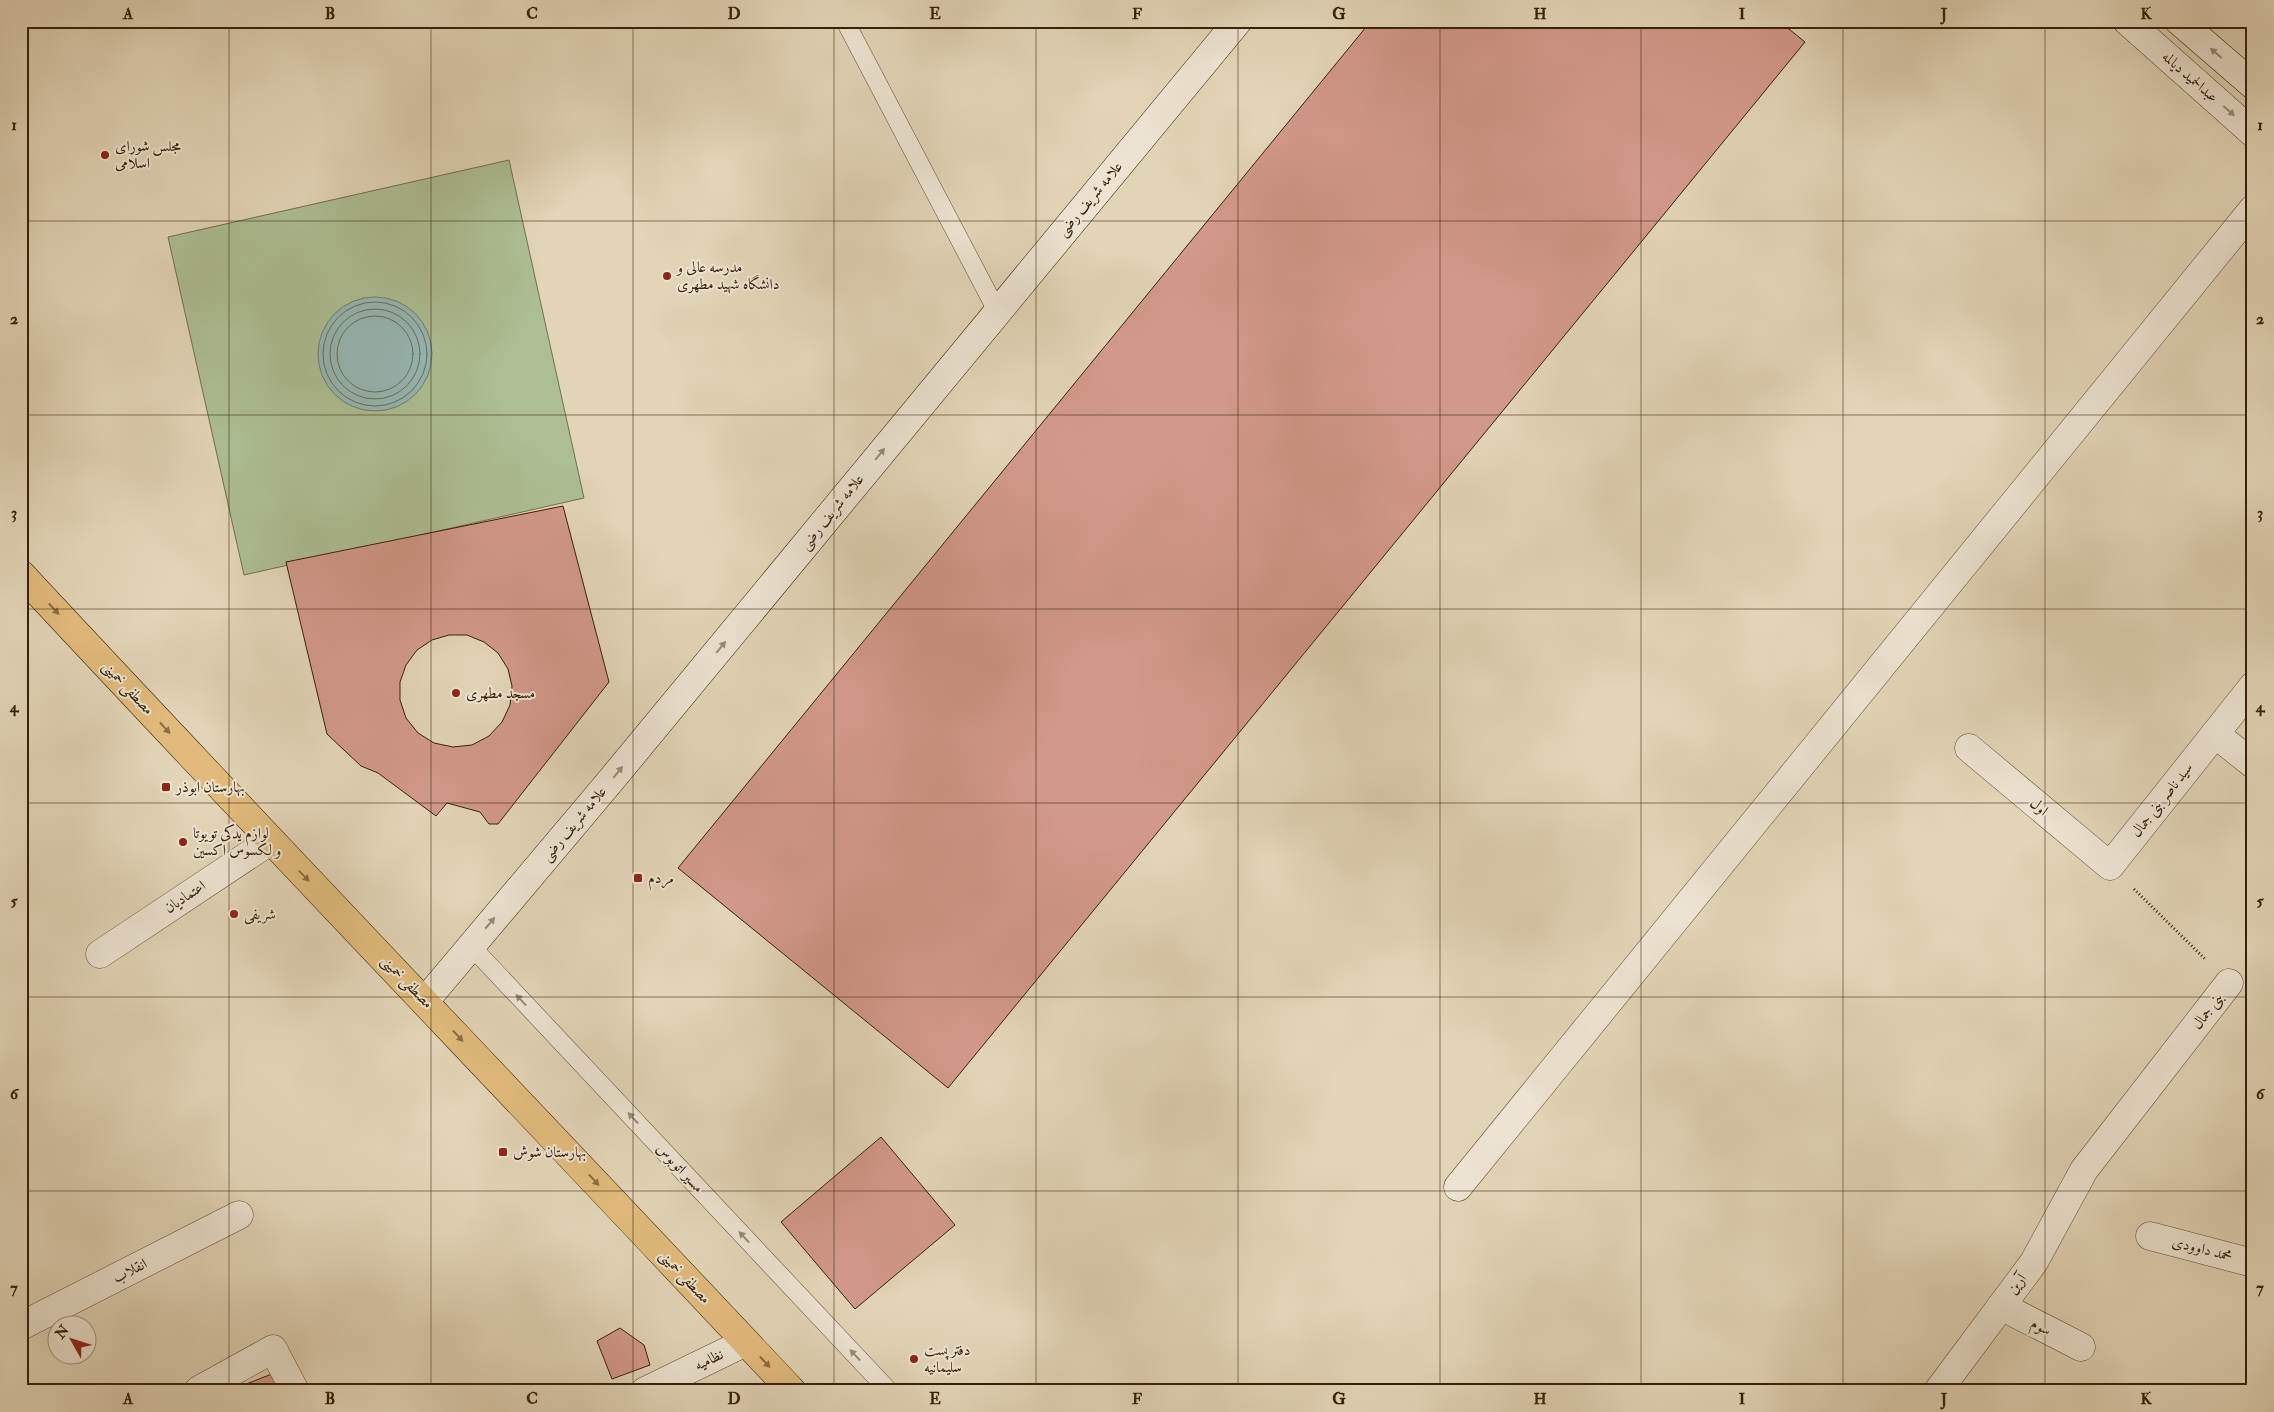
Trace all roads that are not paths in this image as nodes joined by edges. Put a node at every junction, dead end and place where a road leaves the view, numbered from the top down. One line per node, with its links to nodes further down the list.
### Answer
1 (845, 21): 8 (lane)
2 (1238, 21): 8 (street, علامه شریف رضی)
3 (2127, 21): 6 (street, عبدالحمید دیالمه, one-way to 6)
4 (2179, 21): 5 (street, one-way to 4)
5 (2253, 85)
6 (2253, 132)
7 (2253, 209): 21 (street)
8 (997, 311): 16 (street, علامه شریف رضی, one-way to 8)
9 (21, 574): 14 (main road, مصطفی خمینی, one-way to 14)
10 (2253, 686): 11 (street, سید ناصر بنی جمال)
11 (2215, 734): 13 (street); 15 (street, سید ناصر بنی جمال)
12 (1968, 748): 15 (street, اول)
13 (2253, 764)
14 (270, 841): 17 (street, اعتمادیان); 19 (main road, مصطفی خمینی, one-way to 19)
15 (2110, 866)
16 (471, 946): 19 (street, علامه شریف رضی); 33 (lane, مسیر اتوبوس, one-way to 16)
17 (100, 954)
18 (2230, 983): 20 (street, بنی جمال)
19 (425, 1000): 27 (main road, مصطفی خمینی, one-way to 27)
20 (2084, 1170): 25 (street, آرین)
21 (1458, 1187)
22 (239, 1215): 26 (street, انقلاب)
23 (2150, 1236): 24 (street, محمد داوودی)
24 (2253, 1262)
25 (2001, 1306): 28 (street, سوم); 34 (street, آرین)
26 (21, 1326)
27 (746, 1342): 31 (street, نظامیه); 32 (main road, مصطفی خمینی, one-way to 32)
28 (2081, 1348)
29 (199, 1390): 30 (street)
30 (295, 1391)
31 (646, 1391)
32 (792, 1391)
33 (889, 1391)
34 (1938, 1391)

